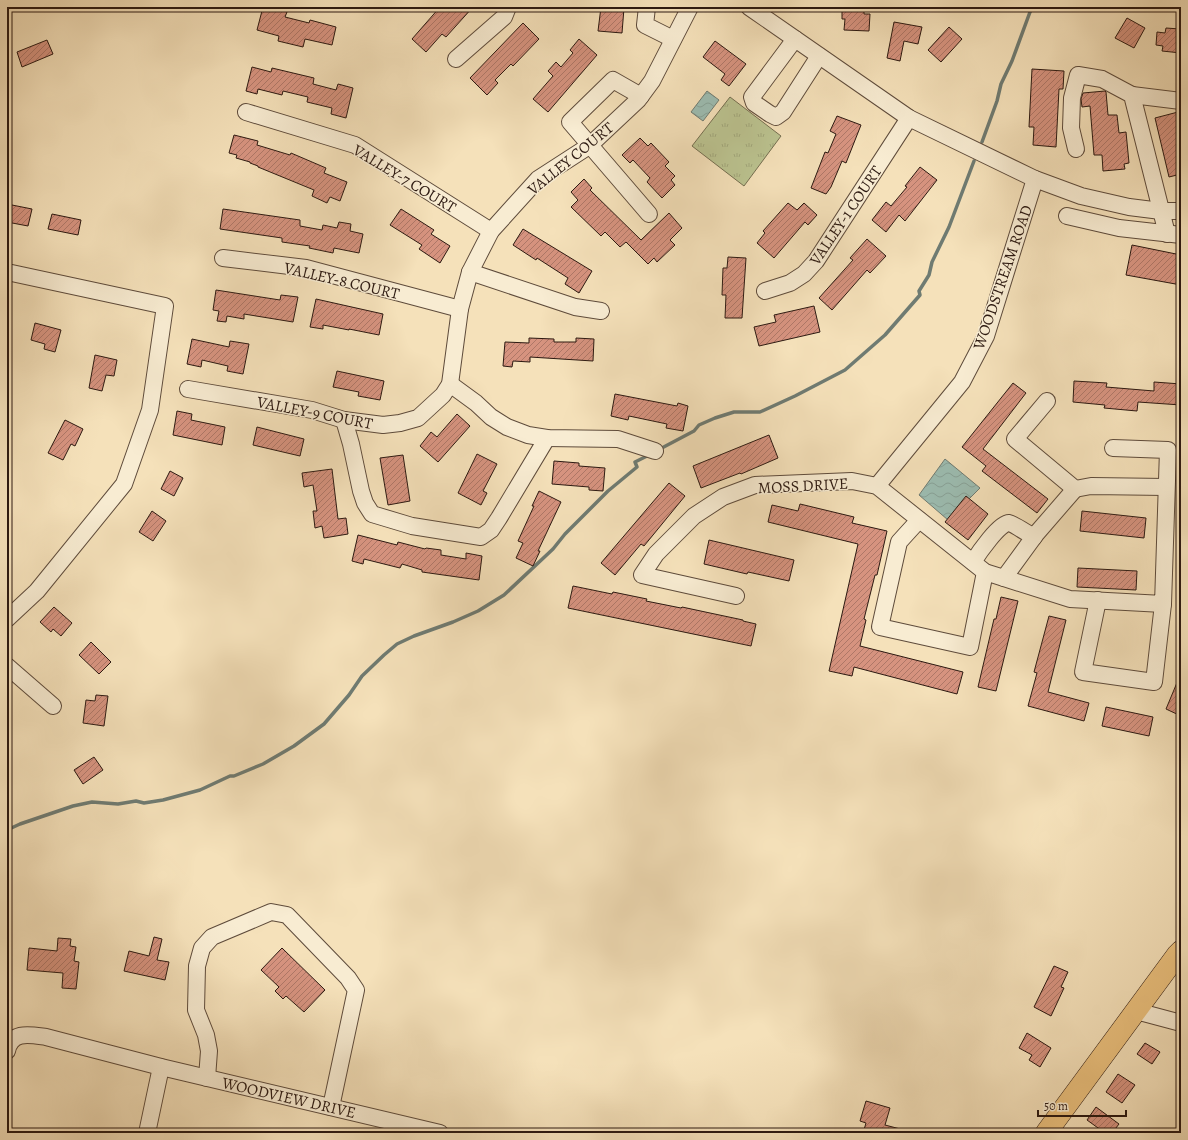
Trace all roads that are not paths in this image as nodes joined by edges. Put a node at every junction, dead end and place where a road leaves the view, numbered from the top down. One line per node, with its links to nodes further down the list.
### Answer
1 (508, 7): 8 (street)
2 (647, 7): 5 (street)
3 (690, 7): 5 (street, VALLEY COURT)
4 (749, 7): 6 (street)
5 (673, 39): 10 (street, VALLEY COURT)
6 (795, 39): 7 (street); 7 (street)
7 (819, 56): 13 (street)
8 (456, 59)
9 (1132, 95): 11 (street); 15 (street); 17 (street)
10 (641, 96): 14 (street, VALLEY COURT); 14 (street)
11 (1181, 101)
12 (246, 112): 21 (street, VALLEY-7 COURT)
13 (909, 118): 16 (street); 26 (street, VALLEY-1 COURT)
14 (589, 146): 19 (street); 21 (street, VALLEY COURT)
15 (1076, 149)
16 (1036, 179): 17 (street); 36 (street, WOODSTREAM ROAD)
17 (1161, 210): 18 (street); 22 (street)
18 (1181, 211)
19 (649, 214)
20 (1067, 216): 22 (street)
21 (491, 231): 25 (street, VALLEY COURT)
22 (1174, 234)
23 (223, 258): 27 (street, VALLEY-8 COURT)
24 (7, 272): 46 (street)
25 (470, 272): 27 (street, VALLEY COURT); 28 (street)
26 (765, 291)
27 (460, 309): 29 (street, VALLEY COURT)
28 (601, 311)
29 (450, 384): 32 (street, VALLEY-9 COURT); 33 (street)
30 (188, 389): 32 (street, VALLEY-9 COURT)
31 (1047, 402): 38 (street)
32 (344, 420): 33 (street)
33 (547, 438): 35 (street)
34 (1113, 448): 37 (street)
35 (655, 451)
36 (877, 486): 39 (street); 43 (street, MOSS DRIVE)
37 (1166, 487): 38 (street); 45 (street)
38 (1075, 489): 40 (street)
39 (919, 520): 41 (street); 41 (street)
40 (1034, 537): 41 (street); 42 (street)
41 (979, 567): 42 (street)
42 (1004, 578): 44 (street)
43 (736, 596)
44 (1098, 600): 45 (street); 45 (street)
45 (1163, 604)
46 (7, 619)
47 (7, 666): 48 (street)
48 (53, 706)
49 (1181, 951): 50 (main road)
50 (1136, 1012): 51 (street); 58 (main road)
51 (1181, 1023)
52 (7, 1051): 53 (street, WOODVIEW DRIVE)
53 (161, 1067): 54 (street, WOODVIEW DRIVE); 56 (street)
54 (207, 1078): 55 (street, WOODVIEW DRIVE); 55 (street)
55 (331, 1107): 57 (street, WOODVIEW DRIVE)
56 (147, 1133)
57 (440, 1133)
58 (1046, 1133)

